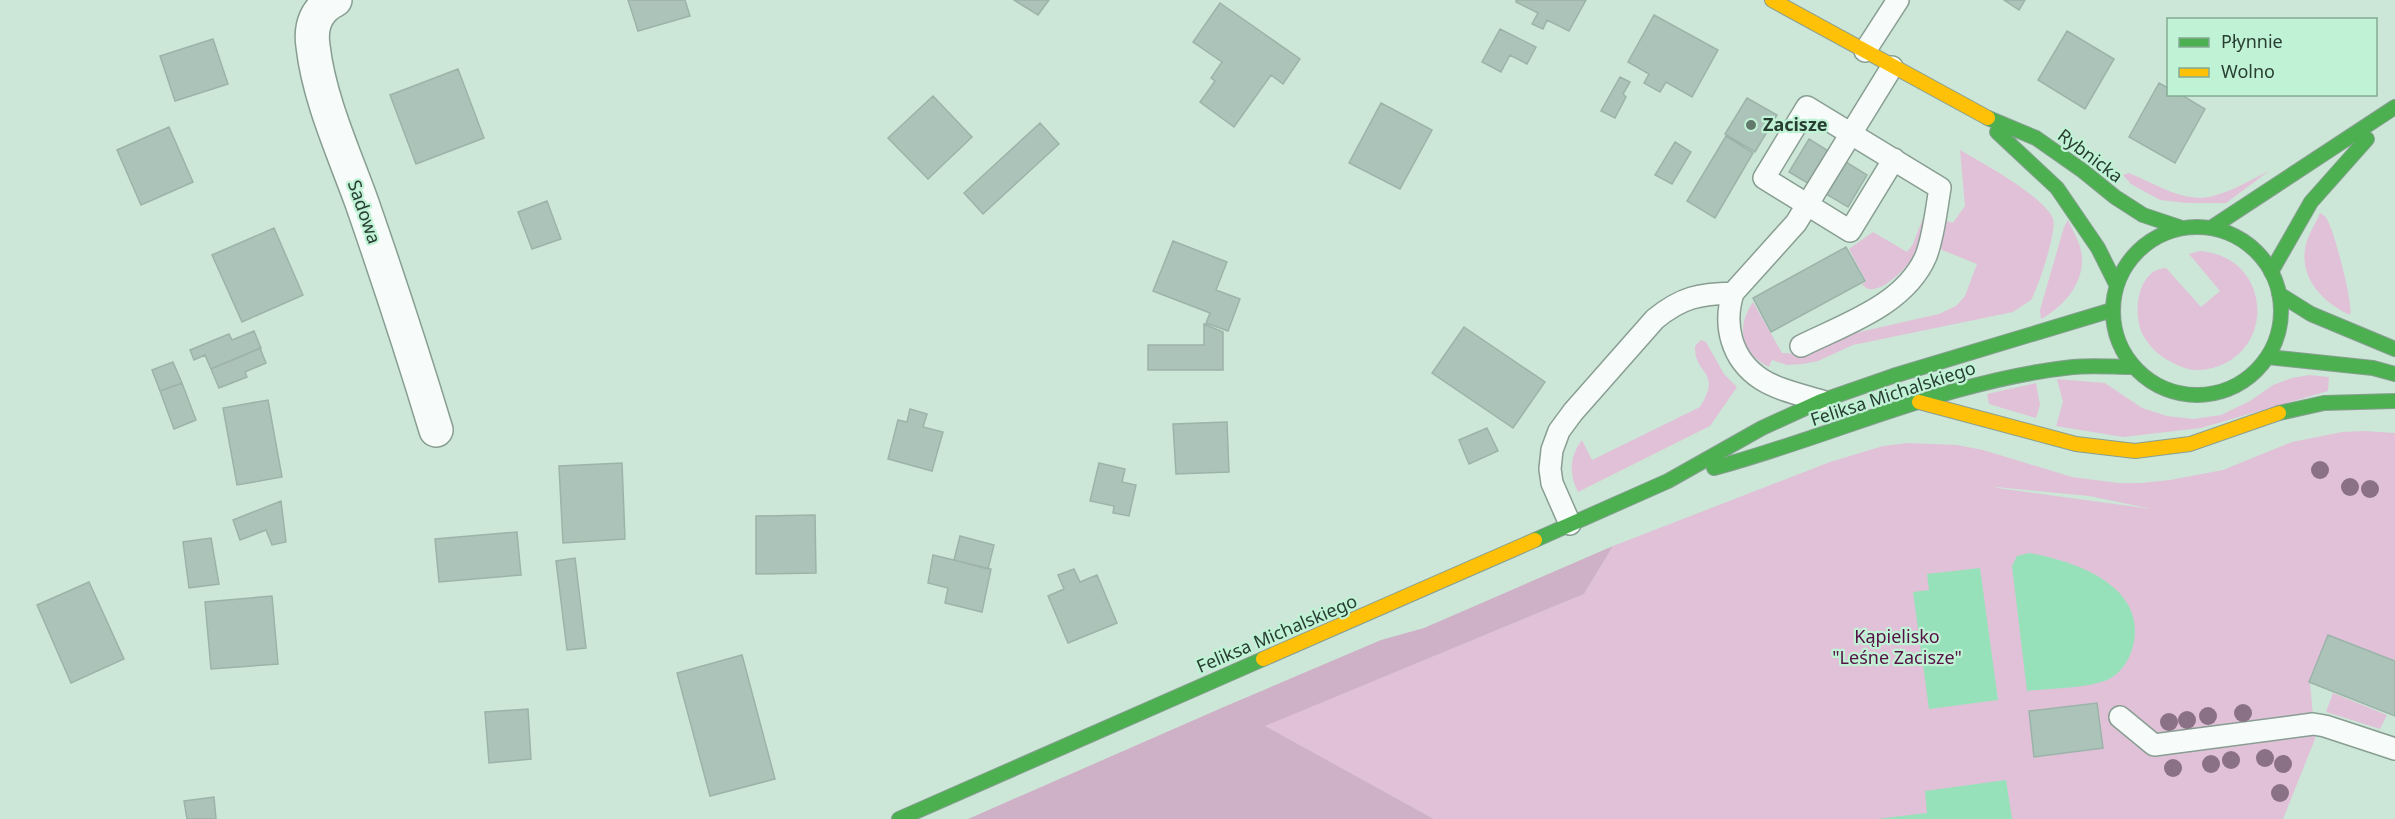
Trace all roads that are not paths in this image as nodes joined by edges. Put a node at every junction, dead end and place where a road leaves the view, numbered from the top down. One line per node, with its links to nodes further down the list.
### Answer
1 (334, 0): 26 (street, Sadowa)
2 (1772, 0): 4 (street, Rybnicka)
3 (1898, 0): 4 (lane)
4 (1865, 51): 5 (street, Rybnicka)
5 (1892, 67): 7 (street, Rybnicka); 8 (lane)
6 (2394, 108): 12 (street); 13 (street)
7 (1976, 113): 11 (street, Rybnicka); 14 (street, Rybnicka)
8 (1851, 133): 9 (lane); 10 (lane); 10 (lane)
9 (1894, 159): 10 (lane); 18 (lane)
10 (1807, 205): 15 (lane)
11 (2182, 228): 12 (street); 14 (street)
12 (2211, 228): 13 (street)
13 (2271, 272): 16 (street)
14 (2116, 284): 17 (street)
15 (1733, 292): 23 (lane); 28 (lane)
16 (2279, 294): 19 (street); 20 (street)
17 (2112, 310): 21 (street); 23 (street, Feliksa Michalskiego)
18 (1801, 346)
19 (2395, 349)
20 (2268, 357): 21 (street); 22 (street)
21 (2132, 367): 25 (street, Feliksa Michalskiego)
22 (2395, 374)
23 (1822, 401): 27 (street, Feliksa Michalskiego)
24 (2395, 401): 25 (street)
25 (1919, 402): 27 (street, Feliksa Michalskiego)
26 (436, 430)
27 (1668, 481): 28 (street, Feliksa Michalskiego)
28 (1570, 525): 31 (street, Feliksa Michalskiego)
29 (2120, 717): 30 (lane)
30 (2395, 749)
31 (899, 819)

